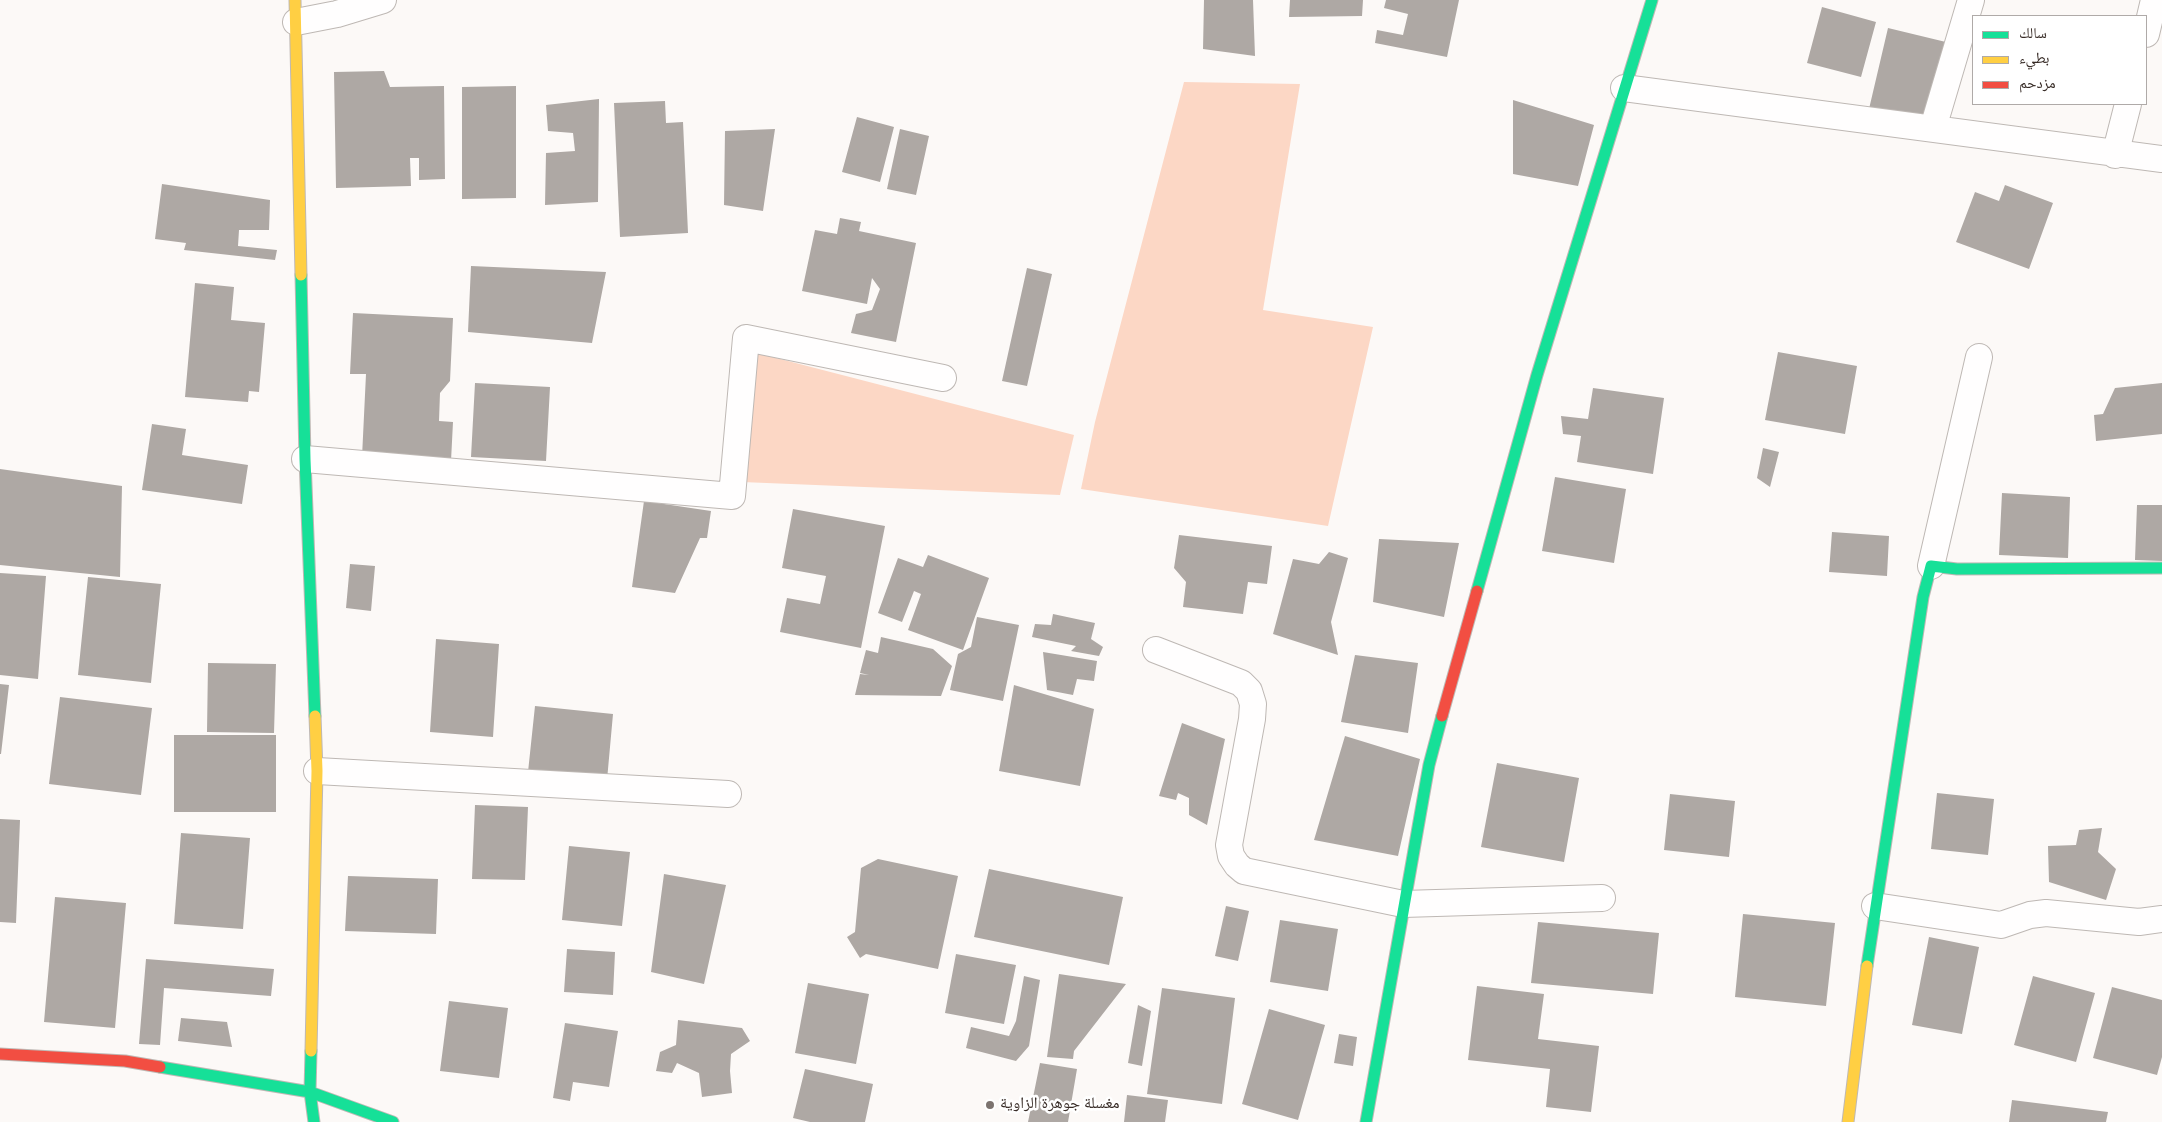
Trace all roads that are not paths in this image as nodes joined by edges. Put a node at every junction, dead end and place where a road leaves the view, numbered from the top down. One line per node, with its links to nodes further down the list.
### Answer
1 (383, 0): 5 (street)
2 (1652, 0): 7 (street)
3 (1971, 0): 9 (street)
4 (2154, 0): 6 (street)
5 (296, 11): 14 (street)
6 (2147, 30)
7 (1624, 88): 9 (street); 21 (street)
8 (2128, 105): 10 (street)
9 (1933, 128): 10 (street)
10 (2115, 154): 11 (street)
11 (2162, 159)
12 (1979, 357): 15 (street)
13 (943, 378): 14 (street)
14 (305, 459): 18 (street)
15 (1931, 566): 16 (street); 22 (street)
16 (2162, 568)
17 (1156, 650): 21 (street)
18 (317, 771): 19 (street); 25 (street)
19 (728, 794)
20 (1602, 898): 21 (street)
21 (1402, 904): 28 (street)
22 (1875, 906): 23 (street); 29 (street)
23 (2162, 919)
24 (0, 1054): 25 (street)
25 (310, 1092): 26 (street); 27 (street)
26 (314, 1122)
27 (393, 1122)
28 (1366, 1122)
29 (1848, 1122)

